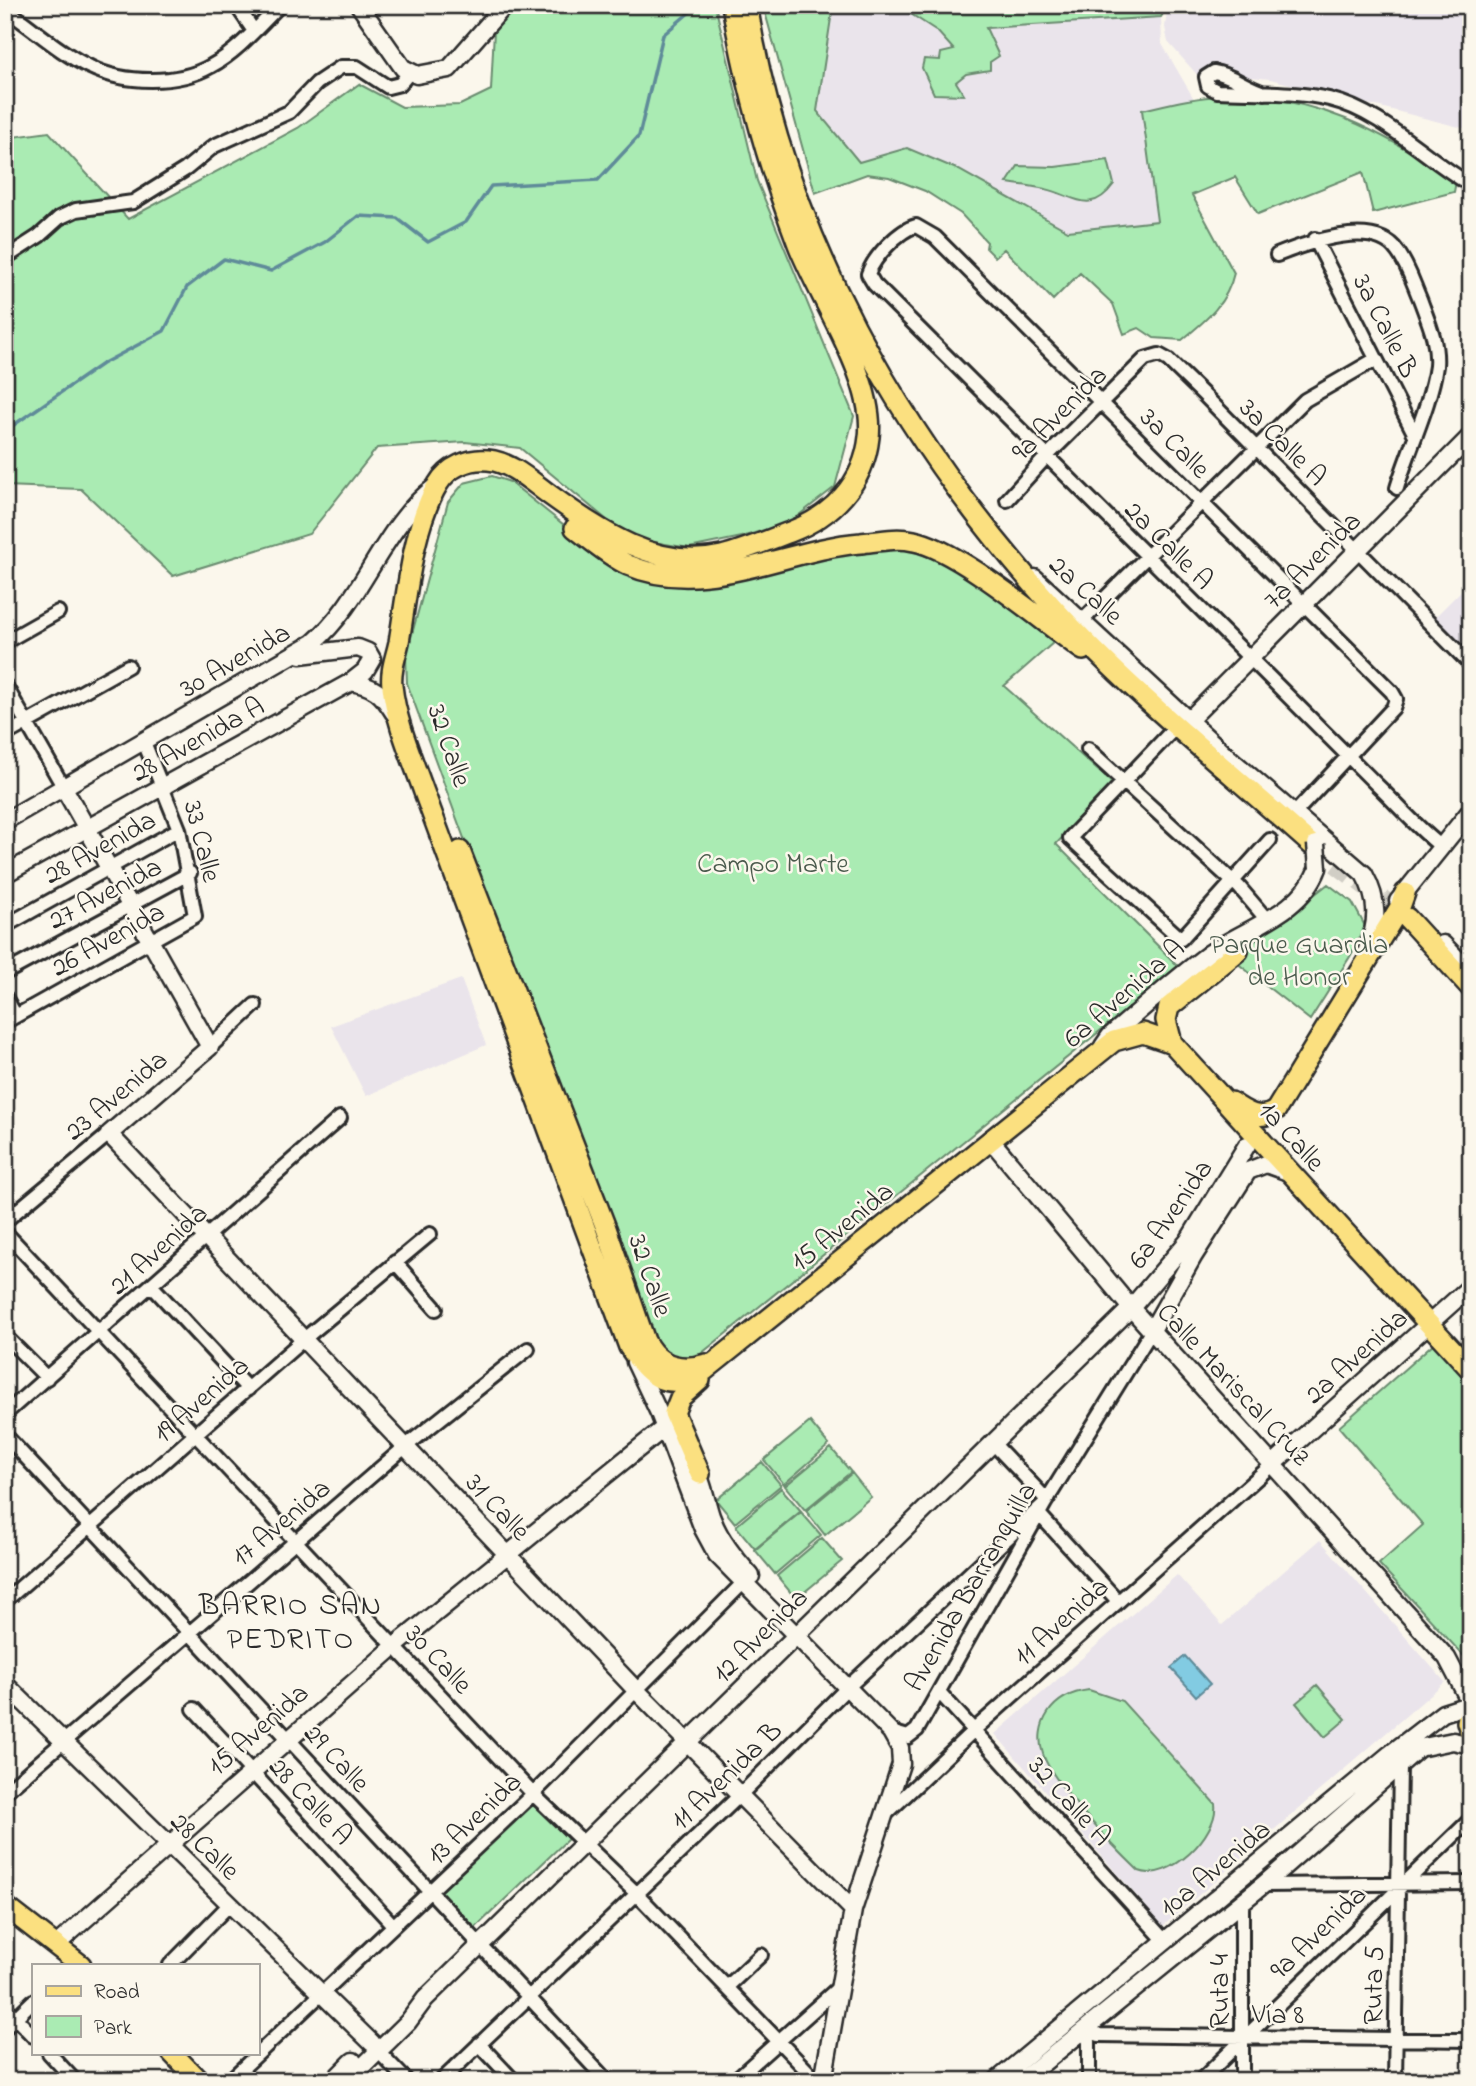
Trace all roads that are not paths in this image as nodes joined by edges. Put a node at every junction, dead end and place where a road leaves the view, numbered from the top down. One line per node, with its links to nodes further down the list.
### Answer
1 (236, 5): 8 (street)
2 (280, 5): 8 (street)
3 (359, 5): 9 (street)
4 (505, 5): 9 (street)
5 (732, 5): 23 (main road)
6 (747, 5): 30 (main road)
7 (5, 9): 8 (street)
8 (254, 31)
9 (409, 73): 14 (street)
10 (1265, 93): 11 (street)
11 (1469, 185)
12 (1315, 239): 13 (street); 17 (street, 3a Calle B); 19 (street)
13 (1277, 255)
14 (5, 258)
15 (871, 279): 18 (street, 3a Calle); 22 (street, 2a Calle A)
16 (1145, 359): 18 (street, 9a Avenida); 21 (street, 3a Calle A)
17 (1376, 359): 19 (street, 3a Calle B); 21 (street)
18 (1100, 402): 22 (street, 9a Avenida); 27 (street, 3a Calle)
19 (1414, 433): 25 (street)
20 (1471, 436): 28 (street, 7a Avenida)
21 (1257, 448): 27 (street); 28 (street, 3a Calle A)
22 (1047, 456): 26 (street, 9a Avenida); 29 (street, 2a Calle A)
23 (506, 464): 24 (main road); 41 (main road)
24 (438, 484): 35 (main road); 36 (street, 30 Avenida)
25 (1397, 488)
26 (1007, 500)
27 (1202, 503): 29 (street); 31 (street, 3a Calle)
28 (1356, 550): 31 (street, 7a Avenida); 38 (street, 3a Calle A)
29 (1148, 557): 33 (street); 37 (street, 2a Calle A)
30 (1016, 564): 33 (street, 2a Calle); 41 (main road, 2a Calle)
31 (1303, 603): 37 (street, 7a Avenida); 50 (street, 3a Calle)
32 (58, 612): 34 (street)
33 (1082, 621): 43 (street, 2a Calle)
34 (5, 642)
35 (397, 653): 45 (main road, 32 Calle); 108 (main road, 32 Calle)
36 (295, 655): 40 (street); 48 (street, 30 Avenida)
37 (1249, 657): 43 (street, 7a Avenida); 50 (street, 2a Calle A)
38 (1471, 664)
39 (128, 666): 44 (street)
40 (351, 682): 45 (street); 52 (street, 28 Avenida A)
41 (1130, 682): 60 (main road, 2a Calle)
42 (5, 685): 44 (street)
43 (1189, 720): 55 (street, 2a Calle)
44 (27, 723): 47 (street); 53 (street)
45 (402, 726): 106 (main road, 32 Calle)
46 (1169, 734): 51 (street)
47 (5, 735)
48 (144, 742): 52 (street, 33 Calle); 53 (street, 30 Avenida)
49 (1088, 749): 51 (street)
50 (1348, 756): 55 (street); 61 (street, 2a Calle A)
51 (1124, 782): 65 (street); 65 (street)
52 (164, 787): 57 (street, 28 Avenida A); 58 (street, 33 Calle)
53 (64, 788): 56 (street, 30 Avenida); 57 (street)
54 (1471, 810): 61 (street)
55 (1298, 819): 60 (street, 6a Avenida A); 74 (street, 2a Calle)
56 (5, 821)
57 (88, 830): 62 (street); 64 (street, 28 Avenida A)
58 (180, 830): 62 (street, 28 Avenida); 63 (street, 33 Calle)
59 (1270, 840): 65 (street)
60 (1315, 845): 70 (street, 6a Avenida A, bridge)
61 (1442, 847): 66 (street)
62 (110, 869): 67 (street); 71 (street, 28 Avenida)
63 (190, 873): 67 (street, 27 Avenida); 68 (street, 33 Calle)
64 (5, 874)
65 (1233, 881): 70 (street)
66 (1405, 893): 74 (street); 76 (street); 84 (main road)
67 (131, 906): 72 (street); 75 (street, 27 Avenida)
68 (195, 916): 72 (street, 26 Avenida)
69 (1407, 918): 77 (main road)
70 (1268, 921): 83 (street, 6a Avenida A)
71 (5, 926)
72 (151, 942): 80 (street, 26 Avenida); 82 (street)
73 (1238, 951): 81 (main road)
74 (1366, 953): 85 (street)
75 (5, 973)
76 (1471, 973)
77 (1471, 988)
78 (5, 997): 80 (street)
79 (255, 1004): 82 (street, 23 Avenida)
80 (10, 1019)
81 (1172, 1044): 83 (main road, 1a Calle); 84 (main road, 1a Calle)
82 (210, 1047): 87 (street, 23 Avenida)
83 (1097, 1054): 88 (main road, 6a Avenida A)
84 (1219, 1093): 90 (main road, 1a Calle)
85 (1276, 1098)
86 (340, 1118): 94 (street, 21 Avenida)
87 (109, 1135): 91 (street, 23 Avenida); 94 (street, 31 Calle)
88 (990, 1139): 99 (street, Calle Mariscal Cruz); 108 (main road, 15 Avenida)
89 (1247, 1145): 99 (street, 6a Avenida)
90 (1288, 1172): 95 (street, Avenida Barranquilla); 101 (main road, 1a Calle)
91 (5, 1221)
92 (5, 1232): 103 (street, 30 Calle)
93 (430, 1234): 96 (street, 19 Avenida)
94 (206, 1237): 97 (street, 21 Avenida); 105 (street, 31 Calle)
95 (1193, 1257): 99 (street); 102 (street, Avenida Barranquilla)
96 (396, 1262): 100 (street); 105 (street, 19 Avenida)
97 (152, 1285): 103 (street, 21 Avenida); 111 (street)
98 (1471, 1286): 101 (street, 2a Avenida)
99 (1131, 1308): 102 (street, Calle Mariscal Cruz); 116 (street, 12 Avenida)
100 (436, 1309)
101 (1428, 1324): 109 (main road, 1a Calle); 118 (street, 2a Avenida)
102 (1152, 1330): 118 (street, Calle Mariscal Cruz); 120 (street, Avenida Barranquilla)
103 (99, 1332): 110 (street, 21 Avenida); 114 (street, 30 Calle)
104 (5, 1336): 110 (street)
105 (304, 1339): 111 (street, 19 Avenida); 117 (street, 31 Calle)
106 (629, 1347): 108 (main road, 32 Calle); 113 (street, 32 Calle)
107 (528, 1349): 117 (street, 17 Avenida)
108 (726, 1355): 119 (main road)
109 (1471, 1370)
110 (47, 1378): 112 (street, 21 Avenida)
111 (248, 1388): 114 (street, 19 Avenida)
112 (5, 1414)
113 (662, 1420): 119 (street, 32 Calle); 123 (street, 15 Avenida); 124 (street, 32 Calle)
114 (195, 1434): 121 (street, 19 Avenida); 122 (street, 30 Calle)
115 (5, 1435): 121 (street, 29 Calle)
116 (992, 1443): 120 (street); 128 (street, 12 Avenida)
117 (406, 1446): 122 (street, 17 Avenida); 123 (street, 31 Calle)
118 (1273, 1463): 126 (street, 11 Avenida); 130 (street, Calle Mariscal Cruz)
119 (700, 1474): 128 (street, 32 Calle)
120 (1044, 1506): 126 (street); 132 (street, 11 Avenida B); 134 (street, Avenida Barranquilla)
121 (90, 1526): 125 (street, 19 Avenida); 127 (street, 29 Calle)
122 (295, 1540): 127 (street, 17 Avenida); 129 (street, 30 Calle)
123 (508, 1553): 129 (street, 15 Avenida); 133 (street, 31 Calle)
124 (744, 1582): 128 (street, 32 Calle); 133 (street, 13 Avenida)
125 (5, 1601)
126 (1118, 1601): 138 (street, 11 Avenida)
127 (188, 1632): 141 (street, 29 Calle); 142 (street, 17 Avenida)
128 (797, 1634): 132 (street, 32 Calle); 143 (street, 12 Avenida)
129 (395, 1646): 141 (street, 15 Avenida); 148 (street, 30 Calle)
130 (1464, 1675): 135 (street); 137 (street)
131 (5, 1684): 142 (street, 28 Calle)
132 (849, 1686): 139 (street, 32 Calle); 149 (street, 11 Avenida B)
133 (635, 1689): 143 (street, 31 Calle); 148 (street, 13 Avenida)
134 (939, 1692): 138 (street, 32 Calle A); 139 (street, Avenida Barranquilla)
135 (1471, 1704): 137 (street, 10a Avenida); 140 (main road)
136 (194, 1709): 146 (street, 28 Calle A)
137 (1449, 1711): 164 (street, 10a Avenida)
138 (974, 1730): 150 (street, 11 Avenida); 164 (street, 32 Calle A)
139 (891, 1732): 150 (street)
140 (1471, 1735)
141 (288, 1739): 146 (street, 15 Avenida); 157 (street, 29 Calle)
142 (62, 1741): 147 (street, 17 Avenida); 153 (street, 28 Calle)
143 (687, 1743): 149 (street, 31 Calle); 152 (street, 12 Avenida)
144 (1471, 1745): 145 (street, 10a Avenida)
145 (1401, 1765): 155 (street, 10a Avenida); 156 (street, Ruta 5)
146 (251, 1771): 153 (street, 15 Avenida); 163 (street, 28 Calle A)
147 (5, 1792)
148 (533, 1794): 152 (street, 30 Calle); 157 (street, 13 Avenida)
149 (738, 1797): 158 (street, 11 Avenida B); 162 (street, 31 Calle)
150 (883, 1818): 162 (street)
151 (1471, 1819): 156 (street, 9a Avenida)
152 (584, 1843): 158 (street, 30 Calle); 166 (street, 12 Avenida)
153 (167, 1844): 160 (street, 28 Calle); 165 (street, 15 Avenida)
154 (1471, 1883): 156 (street)
155 (1263, 1885): 156 (street); 159 (street, 10a Avenida)
156 (1398, 1886): 180 (street, 9a Avenida); 181 (street, Ruta 5)
157 (430, 1893): 163 (street, 13 Avenida); 166 (street, 29 Calle)
158 (636, 1893): 170 (street, 30 Calle); 173 (street, 11 Avenida B)
159 (1242, 1902): 177 (street, 10a Avenida); 180 (street, Ruta 4)
160 (229, 1905): 169 (street); 172 (street, 28 Calle)
161 (5, 1906): 165 (main road)
162 (853, 1910): 171 (street)
163 (393, 1925): 172 (street, 13 Avenida)
164 (1166, 1942): 177 (street); 203 (street, 10a Avenida)
165 (56, 1945): 168 (main road)
166 (480, 1946): 173 (street, 29 Calle); 185 (street, 12 Avenida)
167 (761, 1955): 170 (street)
168 (80, 1964)
169 (171, 1964)
170 (727, 1987): 183 (street, 30 Calle)
171 (838, 1988): 183 (street); 202 (street)
172 (320, 1994): 185 (street, 28 Calle); 186 (street, 13 Avenida)
173 (527, 1997): 184 (street, 11 Avenida B); 200 (street, 29 Calle)
174 (32, 2002): 176 (street)
175 (5, 2007): 176 (street)
176 (17, 2018): 178 (street); 179 (street)
177 (1089, 2027): 180 (street, Vía 8); 204 (street, 10a Avenida); 205 (street)
178 (5, 2028)
179 (32, 2035)
180 (1243, 2038): 181 (street, Vía 8); 206 (street, 9a Avenida); 207 (street, Ruta 4)
181 (1396, 2038): 182 (street, Vía 8); 208 (street, Ruta 5)
182 (1471, 2040)
183 (779, 2041): 201 (street); 202 (street, 30 Calle)
184 (479, 2043): 198 (street, 11 Avenida B); 199 (street)
185 (375, 2047): 195 (street, 12 Avenida); 196 (street, 12 Avenida); 197 (street, 28 Calle)
186 (259, 2052)
187 (50, 2054): 191 (street)
188 (166, 2054): 192 (street)
189 (173, 2054): 193 (main road)
190 (257, 2054): 194 (street, 13 Avenida)
191 (75, 2081)
192 (186, 2081)
193 (199, 2081)
194 (229, 2081)
195 (332, 2081)
196 (348, 2081)
197 (407, 2081)
198 (441, 2081)
199 (514, 2081)
200 (607, 2081)
201 (734, 2081)
202 (820, 2081)
203 (996, 2081)
204 (1021, 2081)
205 (1089, 2081)
206 (1200, 2081)
207 (1242, 2081)
208 (1395, 2081)

